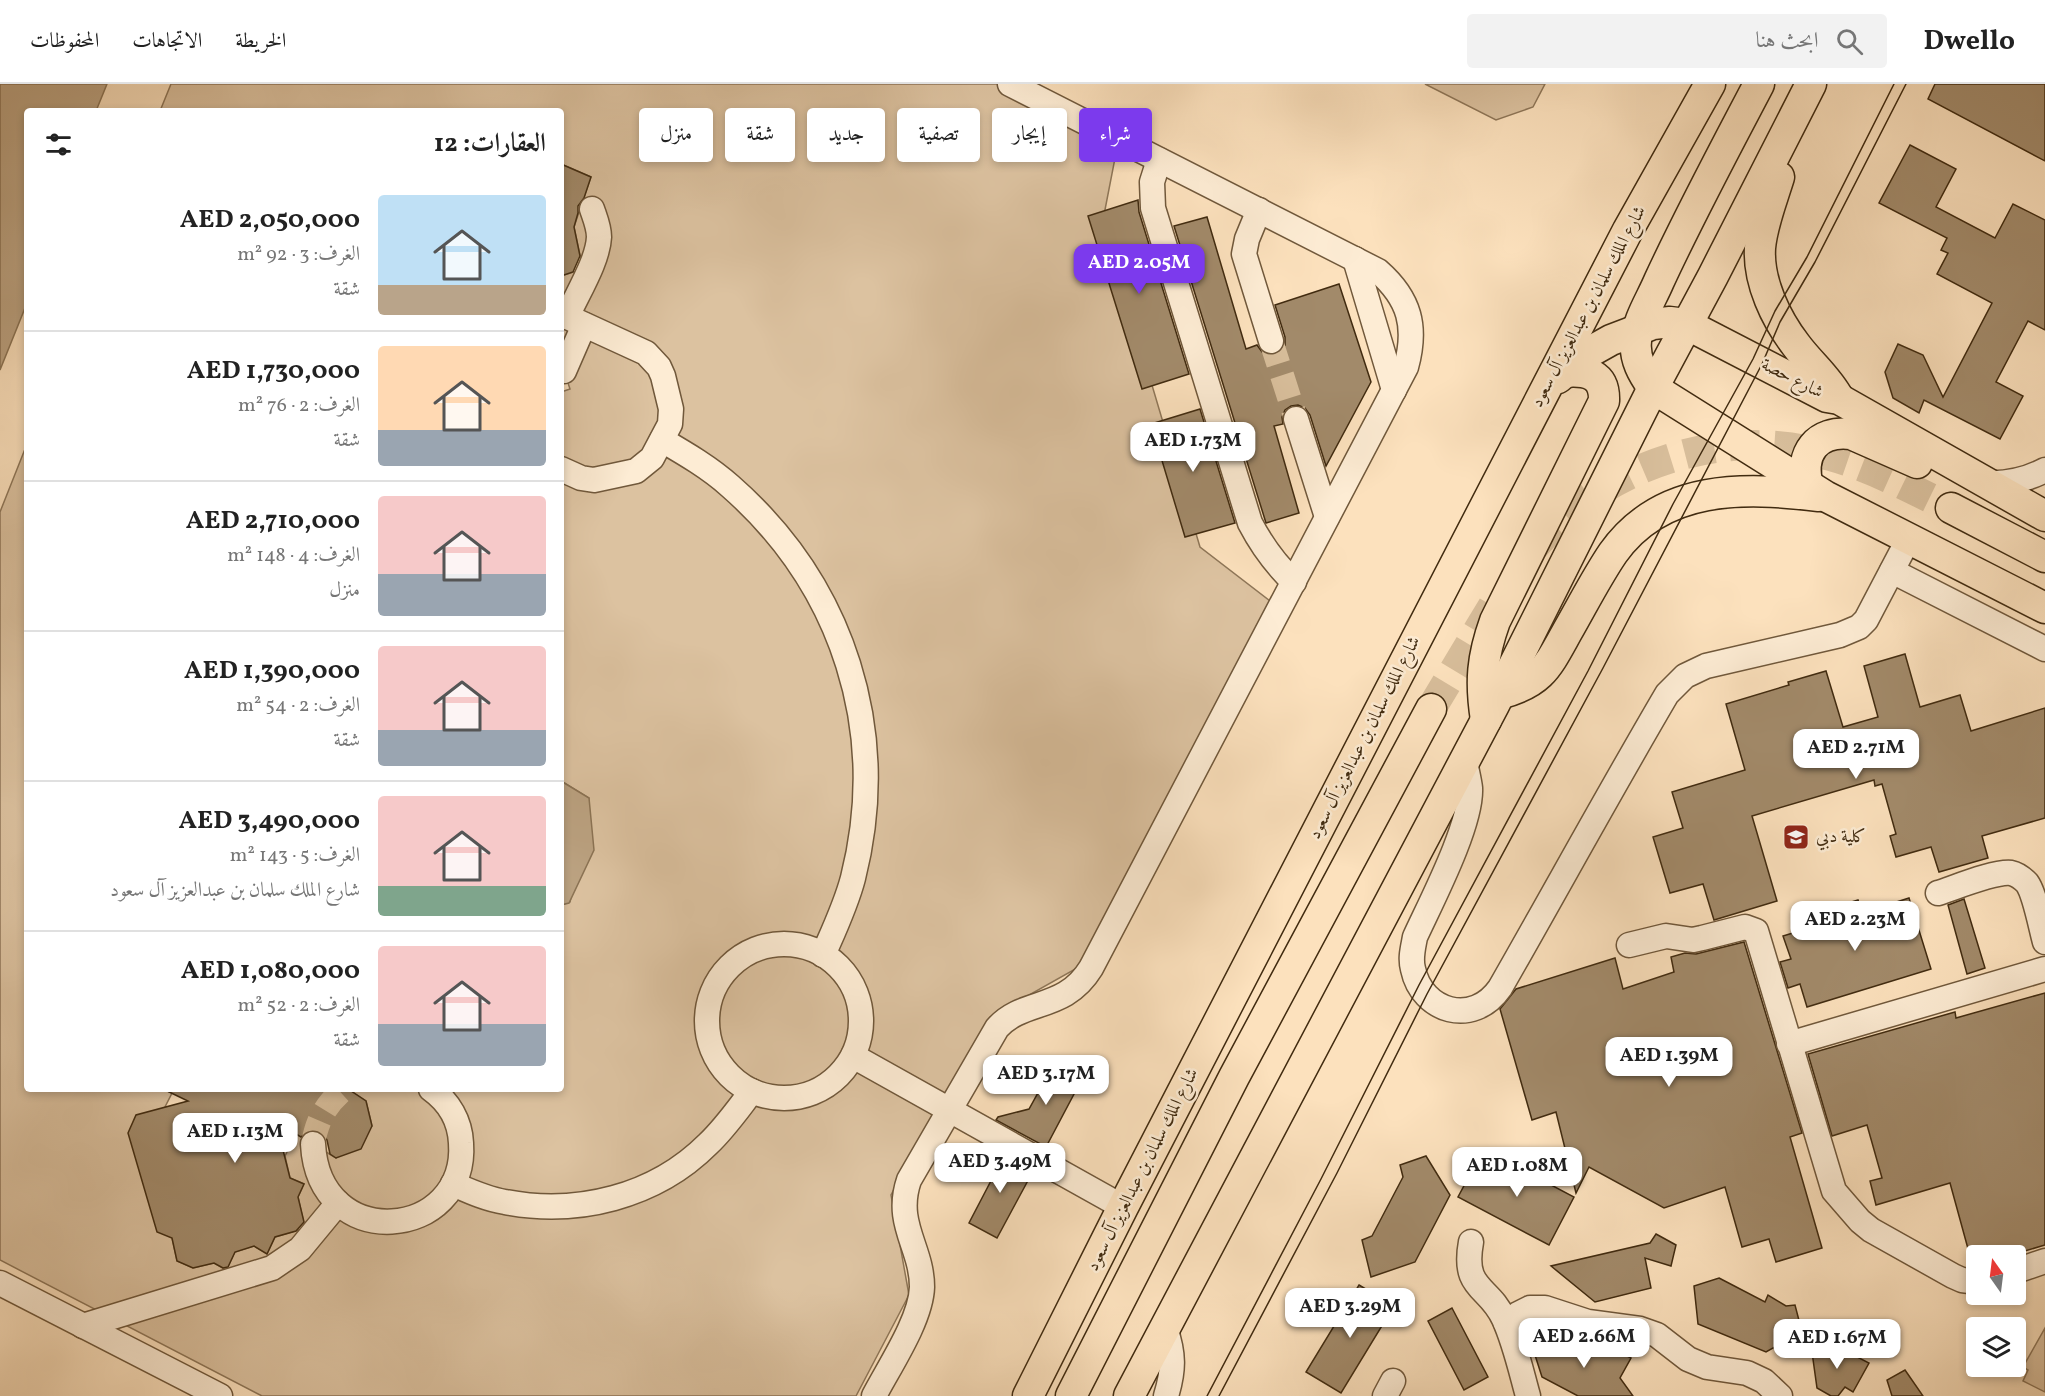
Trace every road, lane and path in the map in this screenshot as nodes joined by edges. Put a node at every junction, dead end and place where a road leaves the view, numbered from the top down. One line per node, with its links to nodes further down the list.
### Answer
1 (1010, 84): 5 (street)
2 (1710, 84): 19 (main road, شارع الملك سلمان بن عبدالعزيز آل سعود)
3 (1759, 84): 8 (main road)
4 (1806, 93): 10 (main road); 20 (main road)
5 (1159, 160): 7 (street); 34 (street)
6 (592, 209): 11 (street)
7 (1258, 210): 9 (street); 14 (street)
8 (1672, 254): 10 (main road); 13 (main road)
9 (1354, 259): 18 (street); 18 (street)
10 (1713, 276): 12 (main road)
11 (571, 318): 15 (street); 22 (street)
12 (1686, 324): 13 (main road, شارع حصة); 17 (main road); 20 (main road, شارع حصة)
13 (1637, 329): 16 (main road, شارع حصة); 17 (main road)
14 (1271, 341)
15 (564, 371)
16 (1564, 372): 19 (main road, شارع حصة); 37 (main road)
17 (1653, 388): 27 (main road); 37 (main road)
18 (1394, 390): 30 (street)
19 (1542, 396): 53 (main road, شارع الملك سلمان بن عبدالعزيز آل سعود)
20 (1839, 399): 23 (main road, شارع حصة)
21 (1296, 419): 30 (street)
22 (662, 440): 24 (street); 43 (street)
23 (1958, 468): 26 (main road, شارع حصة); 27 (main road)
24 (564, 470)
25 (2045, 470): 26 (street)
26 (1986, 483): 29 (main road, شارع حصة)
27 (1816, 491): 31 (main road); 37 (main road)
28 (1951, 508): 32 (main road)
29 (2045, 516)
30 (1328, 517): 34 (street)
31 (1909, 538): 33 (street); 35 (main road)
32 (2045, 557)
33 (1892, 571): 36 (street); 39 (street)
34 (1294, 582): 49 (street)
35 (2045, 608)
36 (2045, 649)
37 (1492, 707): 39 (main road)
38 (1431, 709): 65 (main road)
39 (1465, 760): 61 (main road)
40 (1938, 893): 41 (street)
41 (2045, 942)
42 (1629, 945): 45 (street)
43 (823, 955): 46 (street); 47 (street)
44 (2045, 969): 45 (street)
45 (1790, 1044): 57 (street)
46 (852, 1056): 47 (street); 49 (street)
47 (752, 1091): 51 (street)
48 (434, 1092): 51 (street)
49 (950, 1110): 53 (street); 63 (street)
50 (313, 1144): 52 (street)
51 (453, 1184): 52 (street)
52 (338, 1203): 60 (street)
53 (1124, 1207): 64 (main road, شارع الملك سلمان بن عبدالعزيز آل سعود)
54 (1471, 1242): 59 (street)
55 (2045, 1261): 56 (street)
56 (2026, 1268)
57 (1966, 1281)
58 (0, 1283): 60 (street)
59 (1506, 1323): 68 (street); 69 (street)
60 (83, 1326): 62 (street)
61 (1165, 1328): 66 (main road); 67 (street)
62 (220, 1396)
63 (874, 1396)
64 (1028, 1396)
65 (1071, 1396)
66 (1129, 1396)
67 (1166, 1396)
68 (1528, 1396)
69 (1780, 1396)

